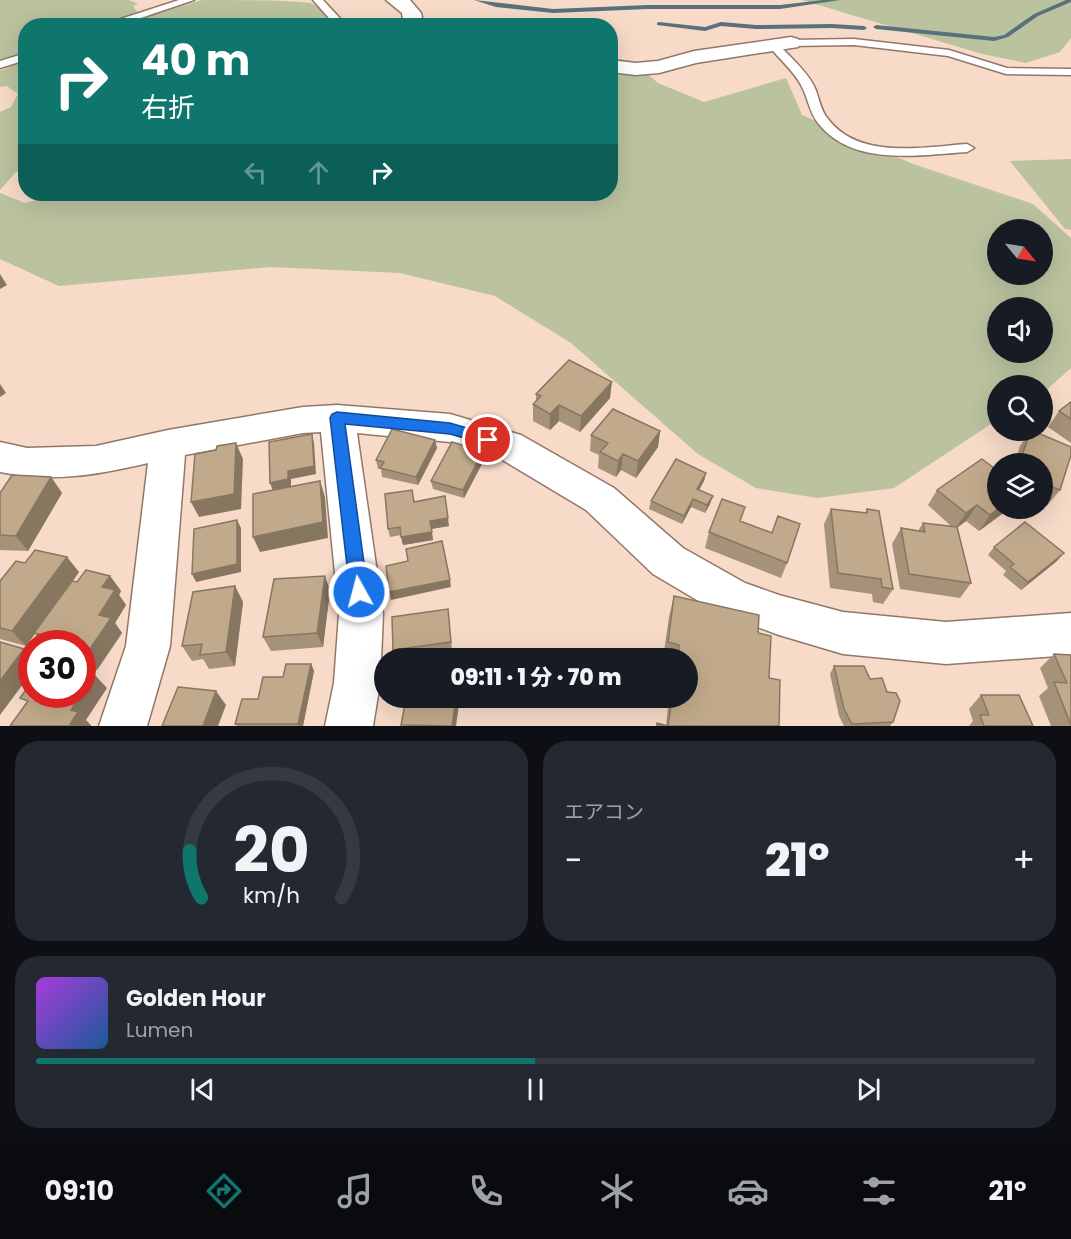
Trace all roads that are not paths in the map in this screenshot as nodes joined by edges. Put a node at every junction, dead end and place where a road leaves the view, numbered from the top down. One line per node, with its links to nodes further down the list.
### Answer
1 (189, 0): 4 (lane)
2 (318, 0): 5 (lane)
3 (395, 0): 6 (street)
4 (130, 18)
5 (335, 18)
6 (414, 18)
7 (918, 35): 9 (lane)
8 (782, 45): 9 (lane); 12 (street); 14 (lane)
9 (920, 49): 13 (lane)
10 (18, 59): 11 (lane)
11 (0, 65)
12 (618, 67)
13 (1071, 72)
14 (968, 148)
15 (337, 418): 16 (street); 18 (street); 20 (street)
16 (168, 444): 17 (street); 19 (street)
17 (0, 457)
18 (1071, 634)
19 (123, 726)
20 (349, 726)

